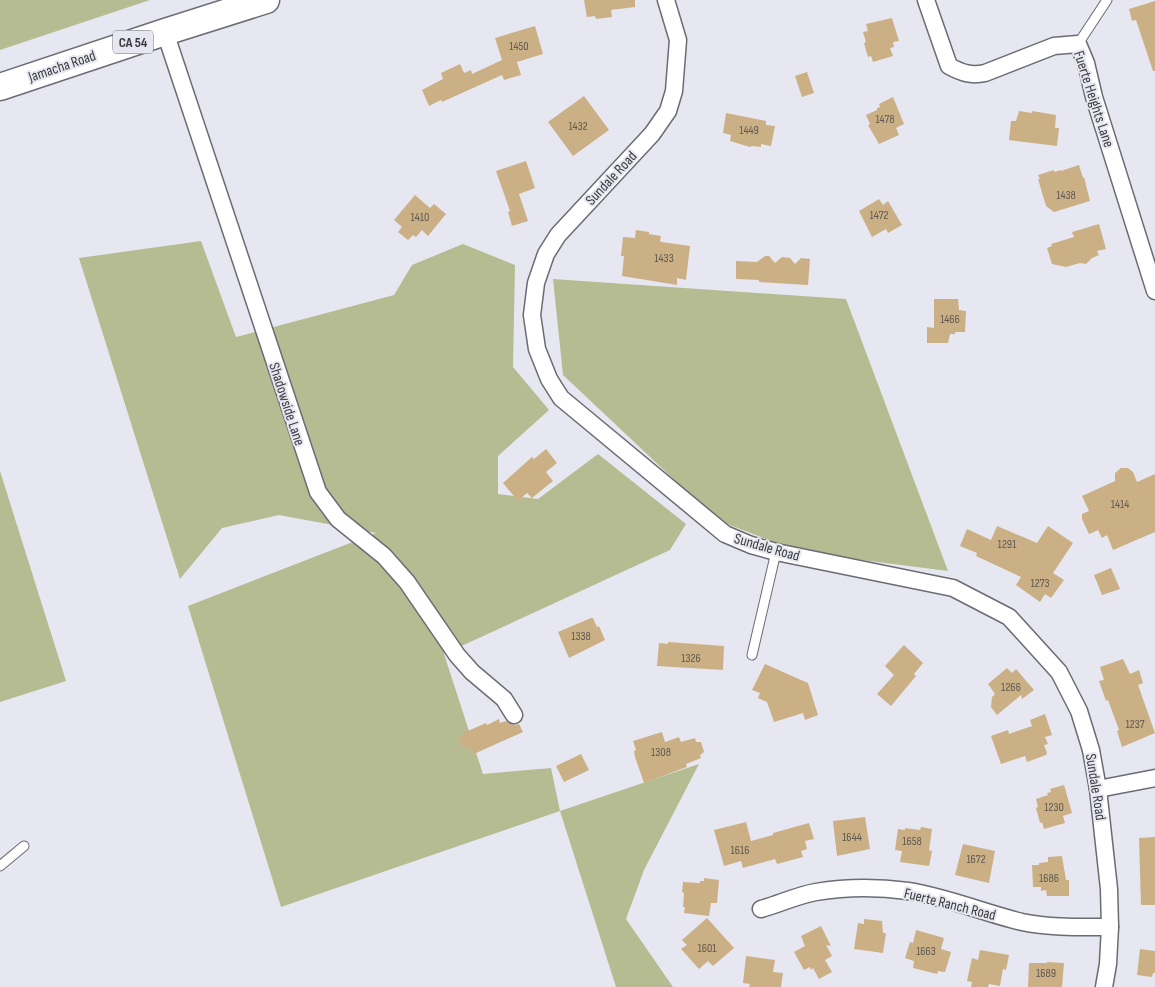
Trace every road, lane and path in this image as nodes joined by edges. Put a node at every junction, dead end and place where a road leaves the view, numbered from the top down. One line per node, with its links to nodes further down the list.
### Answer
1 (266, 0): 5 (main road, Jamacha Road / CA 54)
2 (666, 0): 9 (street, Sundale Road)
3 (926, 0): 6 (street, Fuerte Heights Lane)
4 (1107, 0): 6 (lane)
5 (164, 32): 7 (main road, Jamacha Road / CA 54); 11 (street, Shadowside Lane)
6 (1078, 44): 8 (street, Fuerte Heights Lane)
7 (0, 87)
8 (1155, 292)
9 (776, 552): 10 (lane); 13 (street, Sundale Road)
10 (752, 655)
11 (514, 715)
12 (1155, 778): 13 (street)
13 (1098, 789): 17 (street, Sundale Road)
14 (24, 846): 15 (lane)
15 (0, 866)
16 (761, 909): 17 (street, Fuerte Ranch Road)
17 (1110, 927): 18 (street, Sundale Road)
18 (1104, 987)

